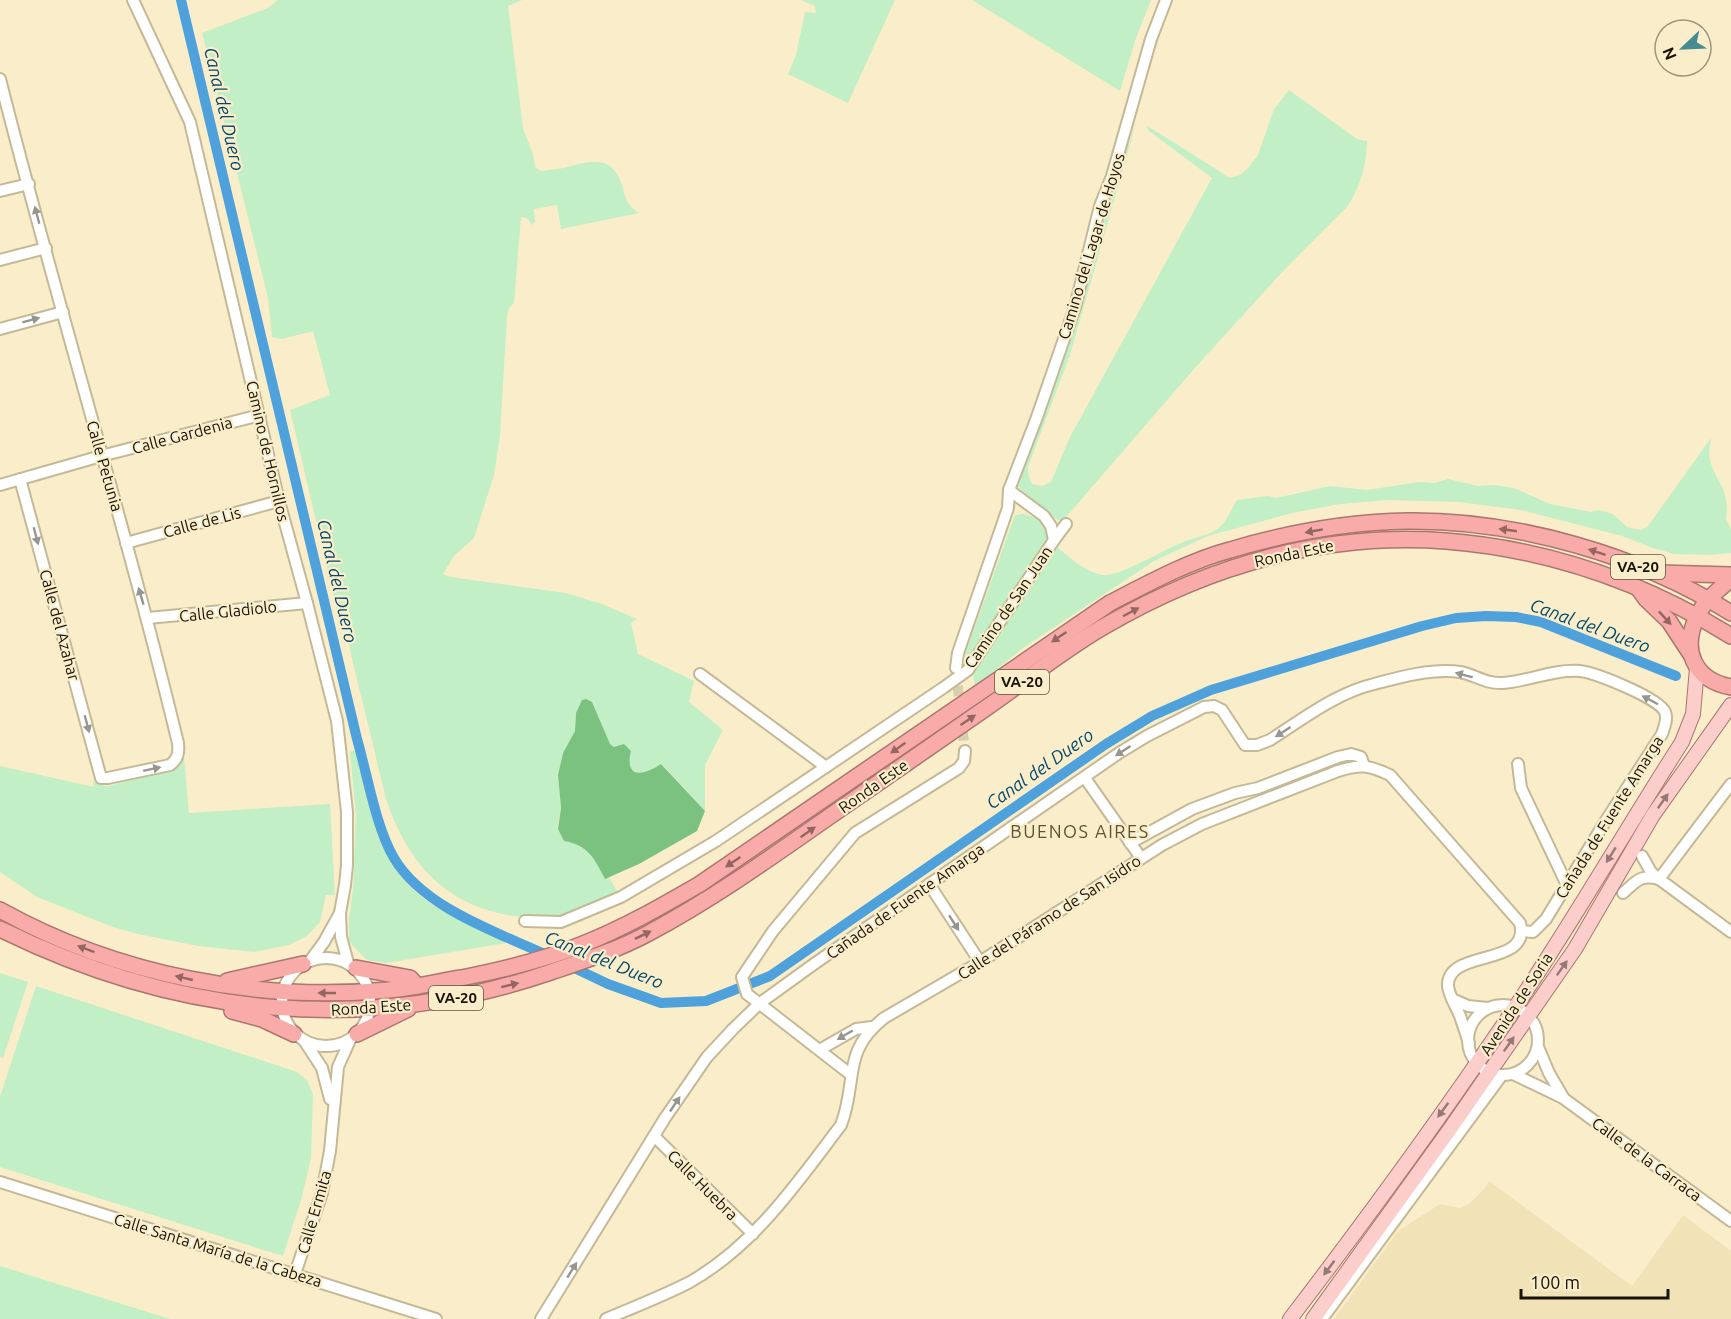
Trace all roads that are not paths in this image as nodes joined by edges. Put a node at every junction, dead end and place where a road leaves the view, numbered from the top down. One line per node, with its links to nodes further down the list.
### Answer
1 (134, 0): 11 (street, Camino de Hornillos)
2 (1166, 0): 15 (street, Camino del Lagar de Hoyos)
3 (1, 86): 4 (street, Calle Petunia)
4 (4, 113): 5 (street, Calle Petunia)
5 (28, 184): 6 (street); 7 (street, Calle Petunia, one-way to 5)
6 (0, 191)
7 (46, 248): 8 (street); 9 (street, Calle Petunia)
8 (0, 260)
9 (63, 312): 10 (street, one-way to 9); 12 (street, Calle Petunia)
10 (0, 328)
11 (260, 415): 12 (street, Calle Gardenia); 16 (street, Camino de Hornillos)
12 (101, 456): 13 (street, Calle Gardenia); 19 (street, Calle Petunia)
13 (20, 479): 14 (street, Calle Gardenia); 39 (street, Calle del Azahar, one-way to 39)
14 (0, 485)
15 (1009, 490): 18 (street); 30 (street, Camino del Lagar de Hoyos)
16 (279, 501): 19 (street, Calle de Lis); 24 (street, Camino de Hornillos)
17 (1066, 524): 18 (street, Camino de San Juan)
18 (1054, 540): 38 (street, Camino de San Juan)
19 (126, 543): 27 (street, Calle Petunia, one-way to 19)
20 (1654, 573): 21 (highway); 23 (highway, Ronda Este / VA-20); 59 (highway, Ronda Este / VA-20, one-way to 59)
21 (1731, 577): 23 (highway)
22 (1636, 586): 26 (highway, Ronda Este / VA-20); 29 (highway, one-way to 29); 65 (highway, Ronda Este / VA-20, one-way to 22)
23 (1709, 599): 25 (highway, Ronda Este / VA-20); 26 (highway)
24 (307, 603): 27 (street, Calle Gladiolo); 50 (street, Camino de Hornillos)
25 (1731, 613)
26 (1697, 615): 28 (highway, Ronda Este / VA-20); 29 (highway)
27 (148, 618): 39 (street, Calle Petunia, one-way to 27)
28 (1731, 636)
29 (1690, 653): 31 (highway)
30 (956, 668)
31 (1697, 668): 33 (highway); 66 (main road, Avenida de Soria, one-way to 66)
32 (700, 674): 38 (street)
33 (1731, 687)
34 (1731, 705): 70 (main road, Avenida de Soria, one-way to 34)
35 (965, 751): 64 (street)
36 (1518, 764): 47 (street)
37 (1364, 766): 42 (street, Calle del Páramo de San Isidro); 44 (street, Calle del Páramo de San Isidro); 53 (street, Calle del Páramo de San Isidro)
38 (826, 767): 51 (street, Camino de San Juan)
39 (99, 771)
40 (1085, 778): 42 (street); 46 (street, Cañada de Fuente Amarga); 47 (street, Cañada de Fuente Amarga, one-way to 40)
41 (1731, 784): 45 (street)
42 (1130, 843): 44 (street)
43 (1642, 856): 45 (street)
44 (1141, 858): 55 (street, Calle del Páramo de San Isidro)
45 (1659, 879): 48 (street); 54 (street)
46 (929, 884): 55 (street, one-way to 55); 64 (street, Cañada de Fuente Amarga)
47 (1567, 885): 53 (street, Cañada de Fuente Amarga)
48 (1623, 893)
49 (0, 910): 58 (highway, Ronda Este / VA-20, one-way to 49)
50 (340, 913): 56 (street, Camino de Hornillos); 57 (street, Camino de Hornillos)
51 (525, 921)
52 (0, 929): 63 (highway, Ronda Este / VA-20)
53 (1522, 931): 62 (street)
54 (1731, 932)
55 (980, 962): 71 (street, Calle del Páramo de San Isidro)
56 (306, 963): 57 (street); 58 (highway); 60 (street, Camino de Hornillos)
57 (352, 965): 59 (highway); 61 (street, Camino de Hornillos)
58 (211, 984): 60 (highway, Ronda Este / VA-20)
59 (417, 986): 61 (highway, Ronda Este / VA-20)
60 (284, 991): 61 (highway, Ronda Este / VA-20, one-way to 60); 68 (street)
61 (369, 991): 69 (street)
62 (1452, 999): 67 (street); 74 (street)
63 (214, 1001): 68 (highway, Ronda Este / VA-20); 73 (highway)
64 (760, 1003): 76 (street); 82 (street, Cañada de Fuente Amarga, one-way to 64)
65 (418, 1005): 69 (highway, Ronda Este / VA-20); 72 (highway)
66 (1515, 1007): 67 (street); 70 (street); 77 (main road, Avenida de Soria)
67 (1488, 1008): 74 (street)
68 (283, 1009): 69 (highway, Ronda Este / VA-20); 73 (street, Calle Ermita)
69 (370, 1009): 72 (street, Calle Ermita)
70 (1529, 1016): 75 (street, Calle de la Carraca); 78 (main road, Avenida de Soria, one-way to 70)
71 (872, 1027): 76 (street, Calle del Páramo de San Isidro, one-way to 76); 79 (street, Calle del Páramo de San Isidro)
72 (353, 1037): 73 (street); 81 (street, Calle Ermita)
73 (299, 1038): 81 (street, Calle Ermita)
74 (1469, 1043): 77 (street)
75 (1538, 1047): 78 (street); 80 (street, Calle de la Carraca)
76 (821, 1050): 79 (street)
77 (1477, 1063): 78 (street, Calle de la Carraca); 90 (main road, Avenida de Soria, one-way to 90)
78 (1501, 1073): 80 (street, Calle de la Carraca); 91 (main road, Avenida de Soria); 92 (street, Avenida de Soria)
79 (850, 1074): 85 (street, Calle del Páramo de San Isidro)
80 (1563, 1098): 84 (street, Calle de la Carraca)
81 (332, 1114): 86 (street, Calle Ermita)
82 (654, 1136): 85 (street, Calle Huebra); 88 (street, Cañada de Fuente Amarga, one-way to 82)
83 (0, 1182): 86 (street, Calle Santa María de la Cabeza)
84 (1731, 1221)
85 (753, 1234): 89 (street, Calle del Páramo de San Isidro)
86 (296, 1274): 87 (street, Calle Santa María de la Cabeza)
87 (436, 1319)
88 (541, 1319)
89 (606, 1319)
90 (1290, 1319)
91 (1313, 1319)
92 (1322, 1319)

